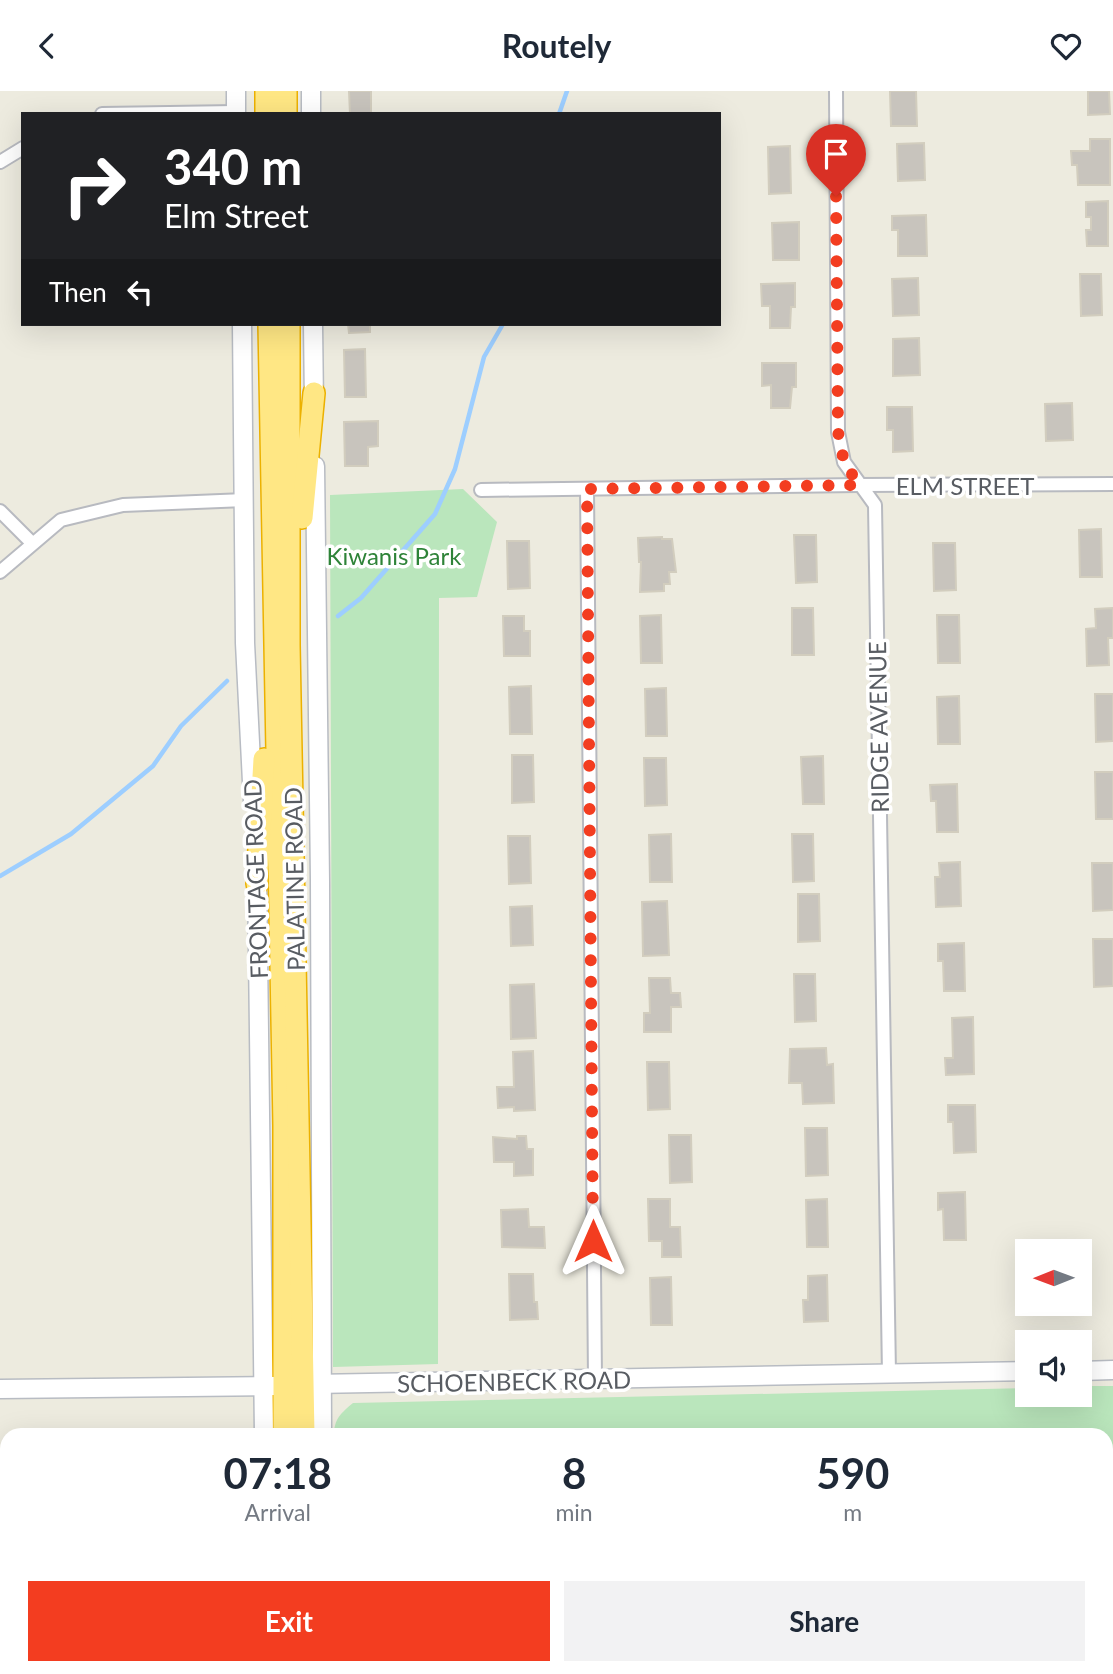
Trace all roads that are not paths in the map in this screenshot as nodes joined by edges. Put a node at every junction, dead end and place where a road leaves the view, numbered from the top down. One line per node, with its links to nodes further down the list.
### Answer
1 (236, 91): 6 (street)
2 (266, 91): 7 (highway)
3 (286, 91): 8 (highway)
4 (311, 91): 9 (street)
5 (836, 91): 18 (street, RIDGE AVENUE)
6 (236, 112)
7 (266, 112)
8 (286, 112)
9 (311, 112)
10 (21, 149): 11 (street)
11 (0, 162)
12 (242, 326): 21 (street, FRONTAGE ROAD)
13 (269, 326): 25 (highway, PALATINE ROAD)
14 (289, 326): 26 (highway, PALATINE ROAD)
15 (313, 326): 16 (street, FRONTAGE ROAD)
16 (314, 393): 26 (highway); 33 (street, FRONTAGE ROAD)
17 (1113, 484): 18 (street, ELM STREET)
18 (859, 485): 19 (street, ELM STREET); 31 (street, RIDGE AVENUE)
19 (587, 489): 20 (street, ELM STREET); 32 (street)
20 (481, 490)
21 (245, 500): 23 (street); 27 (street, FRONTAGE ROAD)
22 (0, 511): 23 (street)
23 (32, 544): 24 (street)
24 (0, 572)
25 (273, 579): 27 (highway); 33 (highway, PALATINE ROAD)
26 (289, 645): 33 (highway, PALATINE ROAD)
27 (257, 884): 33 (street, FRONTAGE ROAD)
28 (1113, 1370): 30 (street)
29 (1015, 1371): 31 (street, SCHOENBECK ROAD)
30 (1092, 1371)
31 (889, 1374): 32 (street, SCHOENBECK ROAD)
32 (595, 1380): 33 (street, SCHOENBECK ROAD)
33 (294, 1385): 34 (street, SCHOENBECK ROAD); 35 (street, FRONTAGE ROAD); 36 (highway, PALATINE ROAD); 37 (highway, PALATINE ROAD); 38 (street, FRONTAGE ROAD)
34 (0, 1389)
35 (268, 1428)
36 (285, 1428)
37 (302, 1428)
38 (318, 1428)

